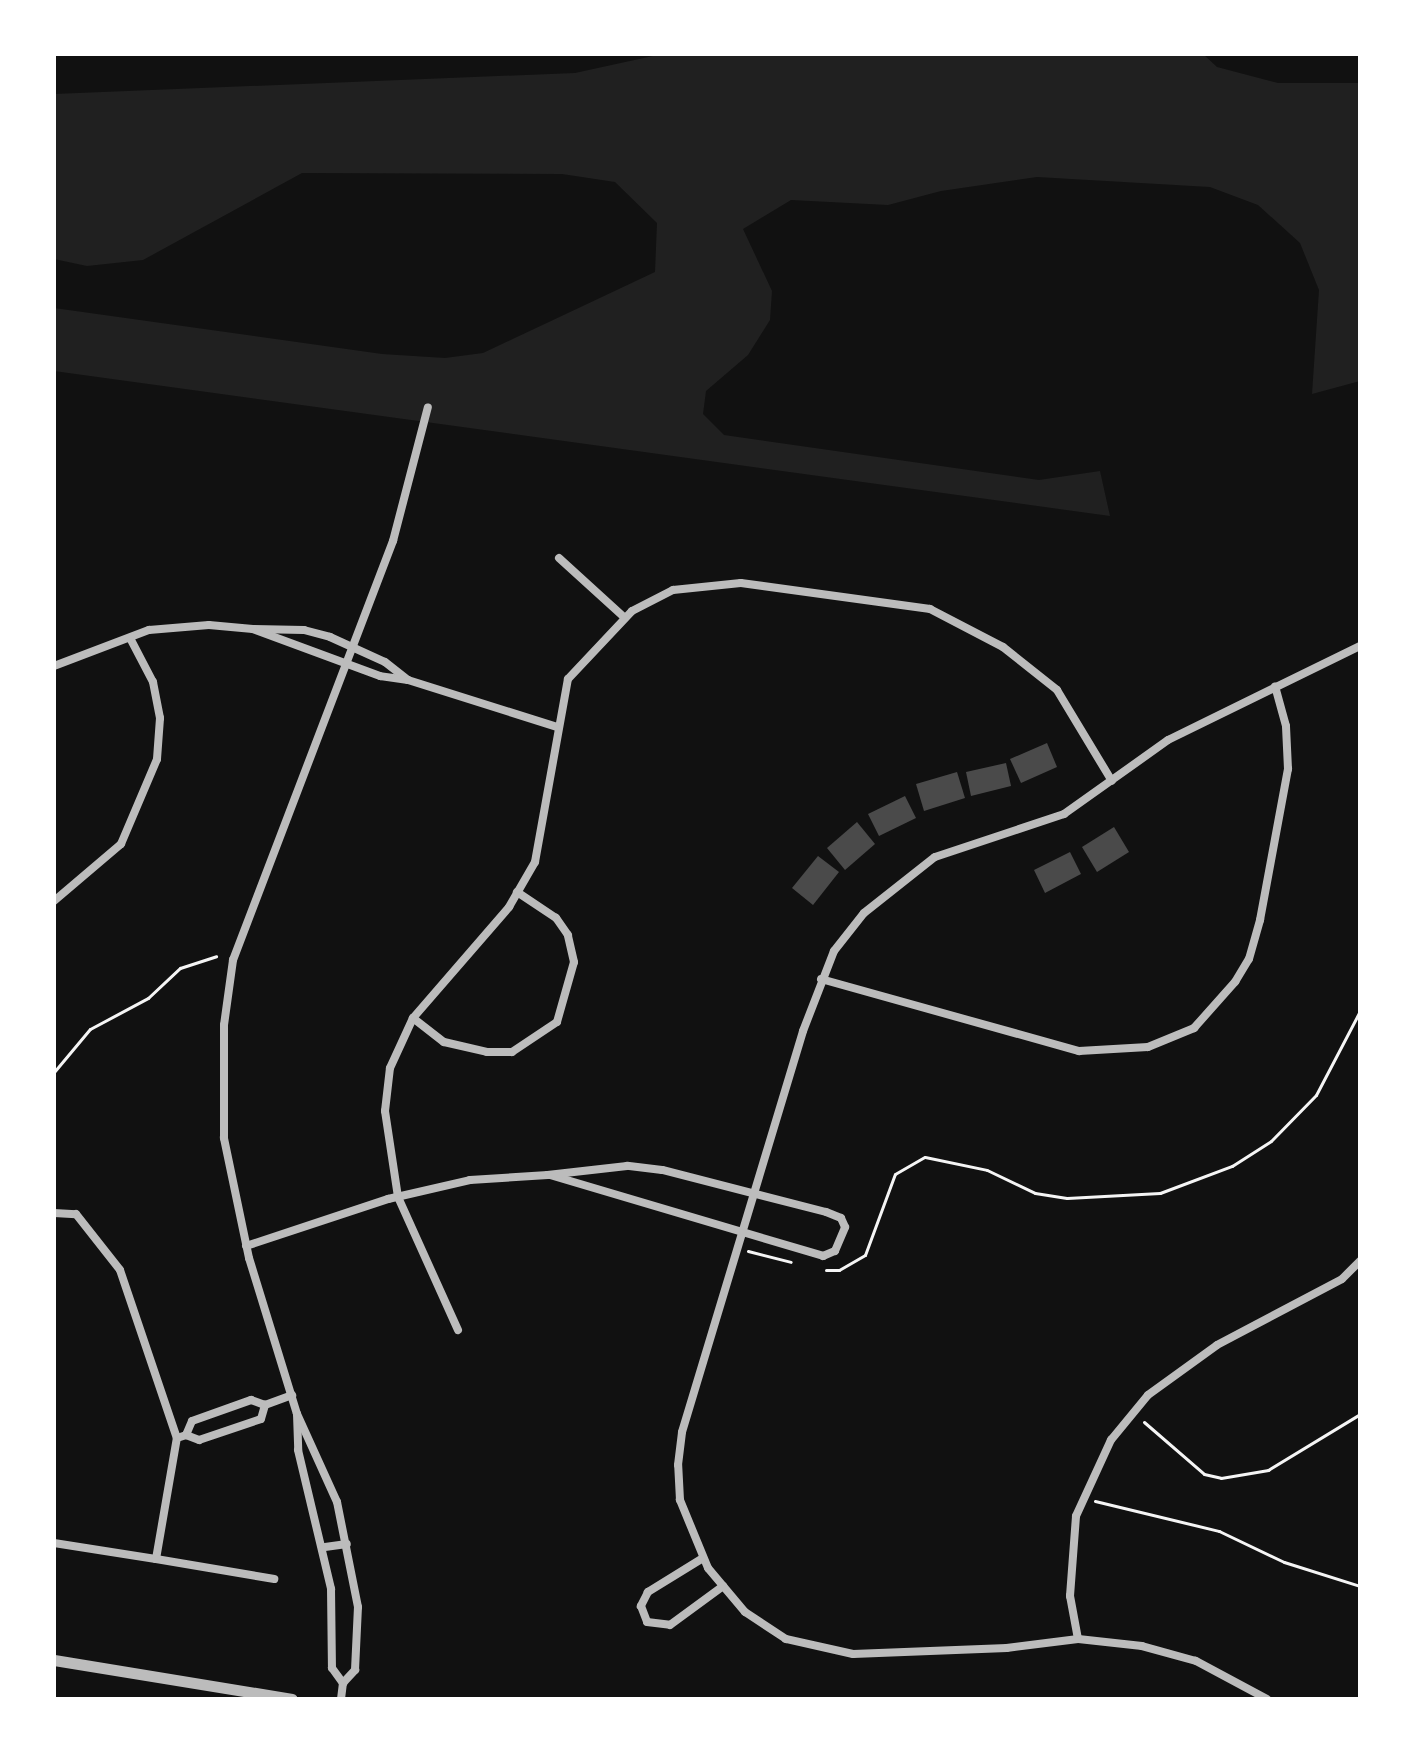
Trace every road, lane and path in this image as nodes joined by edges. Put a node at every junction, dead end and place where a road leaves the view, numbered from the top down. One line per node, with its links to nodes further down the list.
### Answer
1 (428, 407): 6 (street)
2 (559, 558): 3 (street)
3 (625, 618): 12 (street); 13 (street)
4 (253, 629): 5 (street); 6 (street); 8 (street)
5 (130, 638): 9 (street); 15 (street)
6 (352, 646): 8 (street); 10 (street)
7 (1360, 646): 11 (street)
8 (345, 664): 10 (street); 26 (street)
9 (54, 666)
10 (408, 680): 12 (street)
11 (1275, 686): 13 (street); 17 (street)
12 (557, 727): 14 (street)
13 (1112, 781): 17 (street)
14 (517, 892): 19 (street); 19 (street)
15 (54, 901)
16 (216, 956): 20 (path)
17 (821, 979): 22 (street)
18 (1360, 1011): 30 (path)
19 (413, 1018): 23 (street)
20 (54, 1072)
21 (548, 1175): 22 (street); 23 (street); 25 (street)
22 (753, 1191): 25 (street); 25 (street)
23 (398, 1197): 26 (street); 31 (street)
24 (54, 1213): 37 (street)
25 (740, 1234): 27 (street)
26 (246, 1246): 32 (street)
27 (736, 1246): 29 (path); 42 (street)
28 (1360, 1261): 34 (street)
29 (803, 1264)
30 (815, 1267)
31 (458, 1330)
32 (292, 1395): 33 (street); 35 (street)
33 (265, 1405): 37 (street); 37 (street)
34 (1133, 1413): 36 (path); 38 (street)
35 (297, 1414): 40 (street); 41 (street)
36 (1360, 1414)
37 (182, 1437): 43 (street)
38 (1083, 1499): 46 (path); 47 (street)
39 (54, 1543): 43 (street)
40 (347, 1544): 41 (street); 49 (street)
41 (325, 1547): 49 (street)
42 (703, 1558): 45 (street); 45 (street)
43 (156, 1559): 44 (street)
44 (274, 1579)
45 (723, 1586): 47 (street)
46 (1360, 1586)
47 (1078, 1639): 52 (street)
48 (54, 1660): 50 (street)
49 (343, 1683): 51 (street)
50 (292, 1699)
51 (341, 1699)
52 (1267, 1699)

